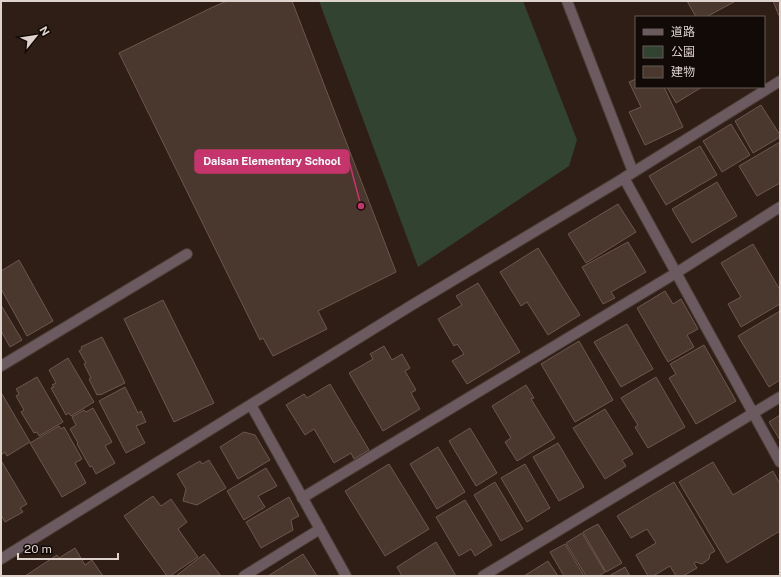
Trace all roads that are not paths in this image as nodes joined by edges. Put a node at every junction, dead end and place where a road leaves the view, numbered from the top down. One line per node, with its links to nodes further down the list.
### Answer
1 (567, 1): 3 (street)
2 (780, 81): 3 (street)
3 (633, 172): 4 (street)
4 (624, 178): 7 (street); 10 (street)
5 (780, 206): 7 (street)
6 (187, 254): 8 (street)
7 (676, 273): 11 (street); 13 (street)
8 (1, 366)
9 (780, 397): 11 (street)
10 (251, 405): 13 (street); 15 (street)
11 (753, 414): 12 (street); 18 (street)
12 (780, 462)
13 (302, 498): 14 (street)
14 (320, 529): 16 (street); 17 (street)
15 (1, 559)
16 (244, 576)
17 (346, 576)
18 (483, 576)

